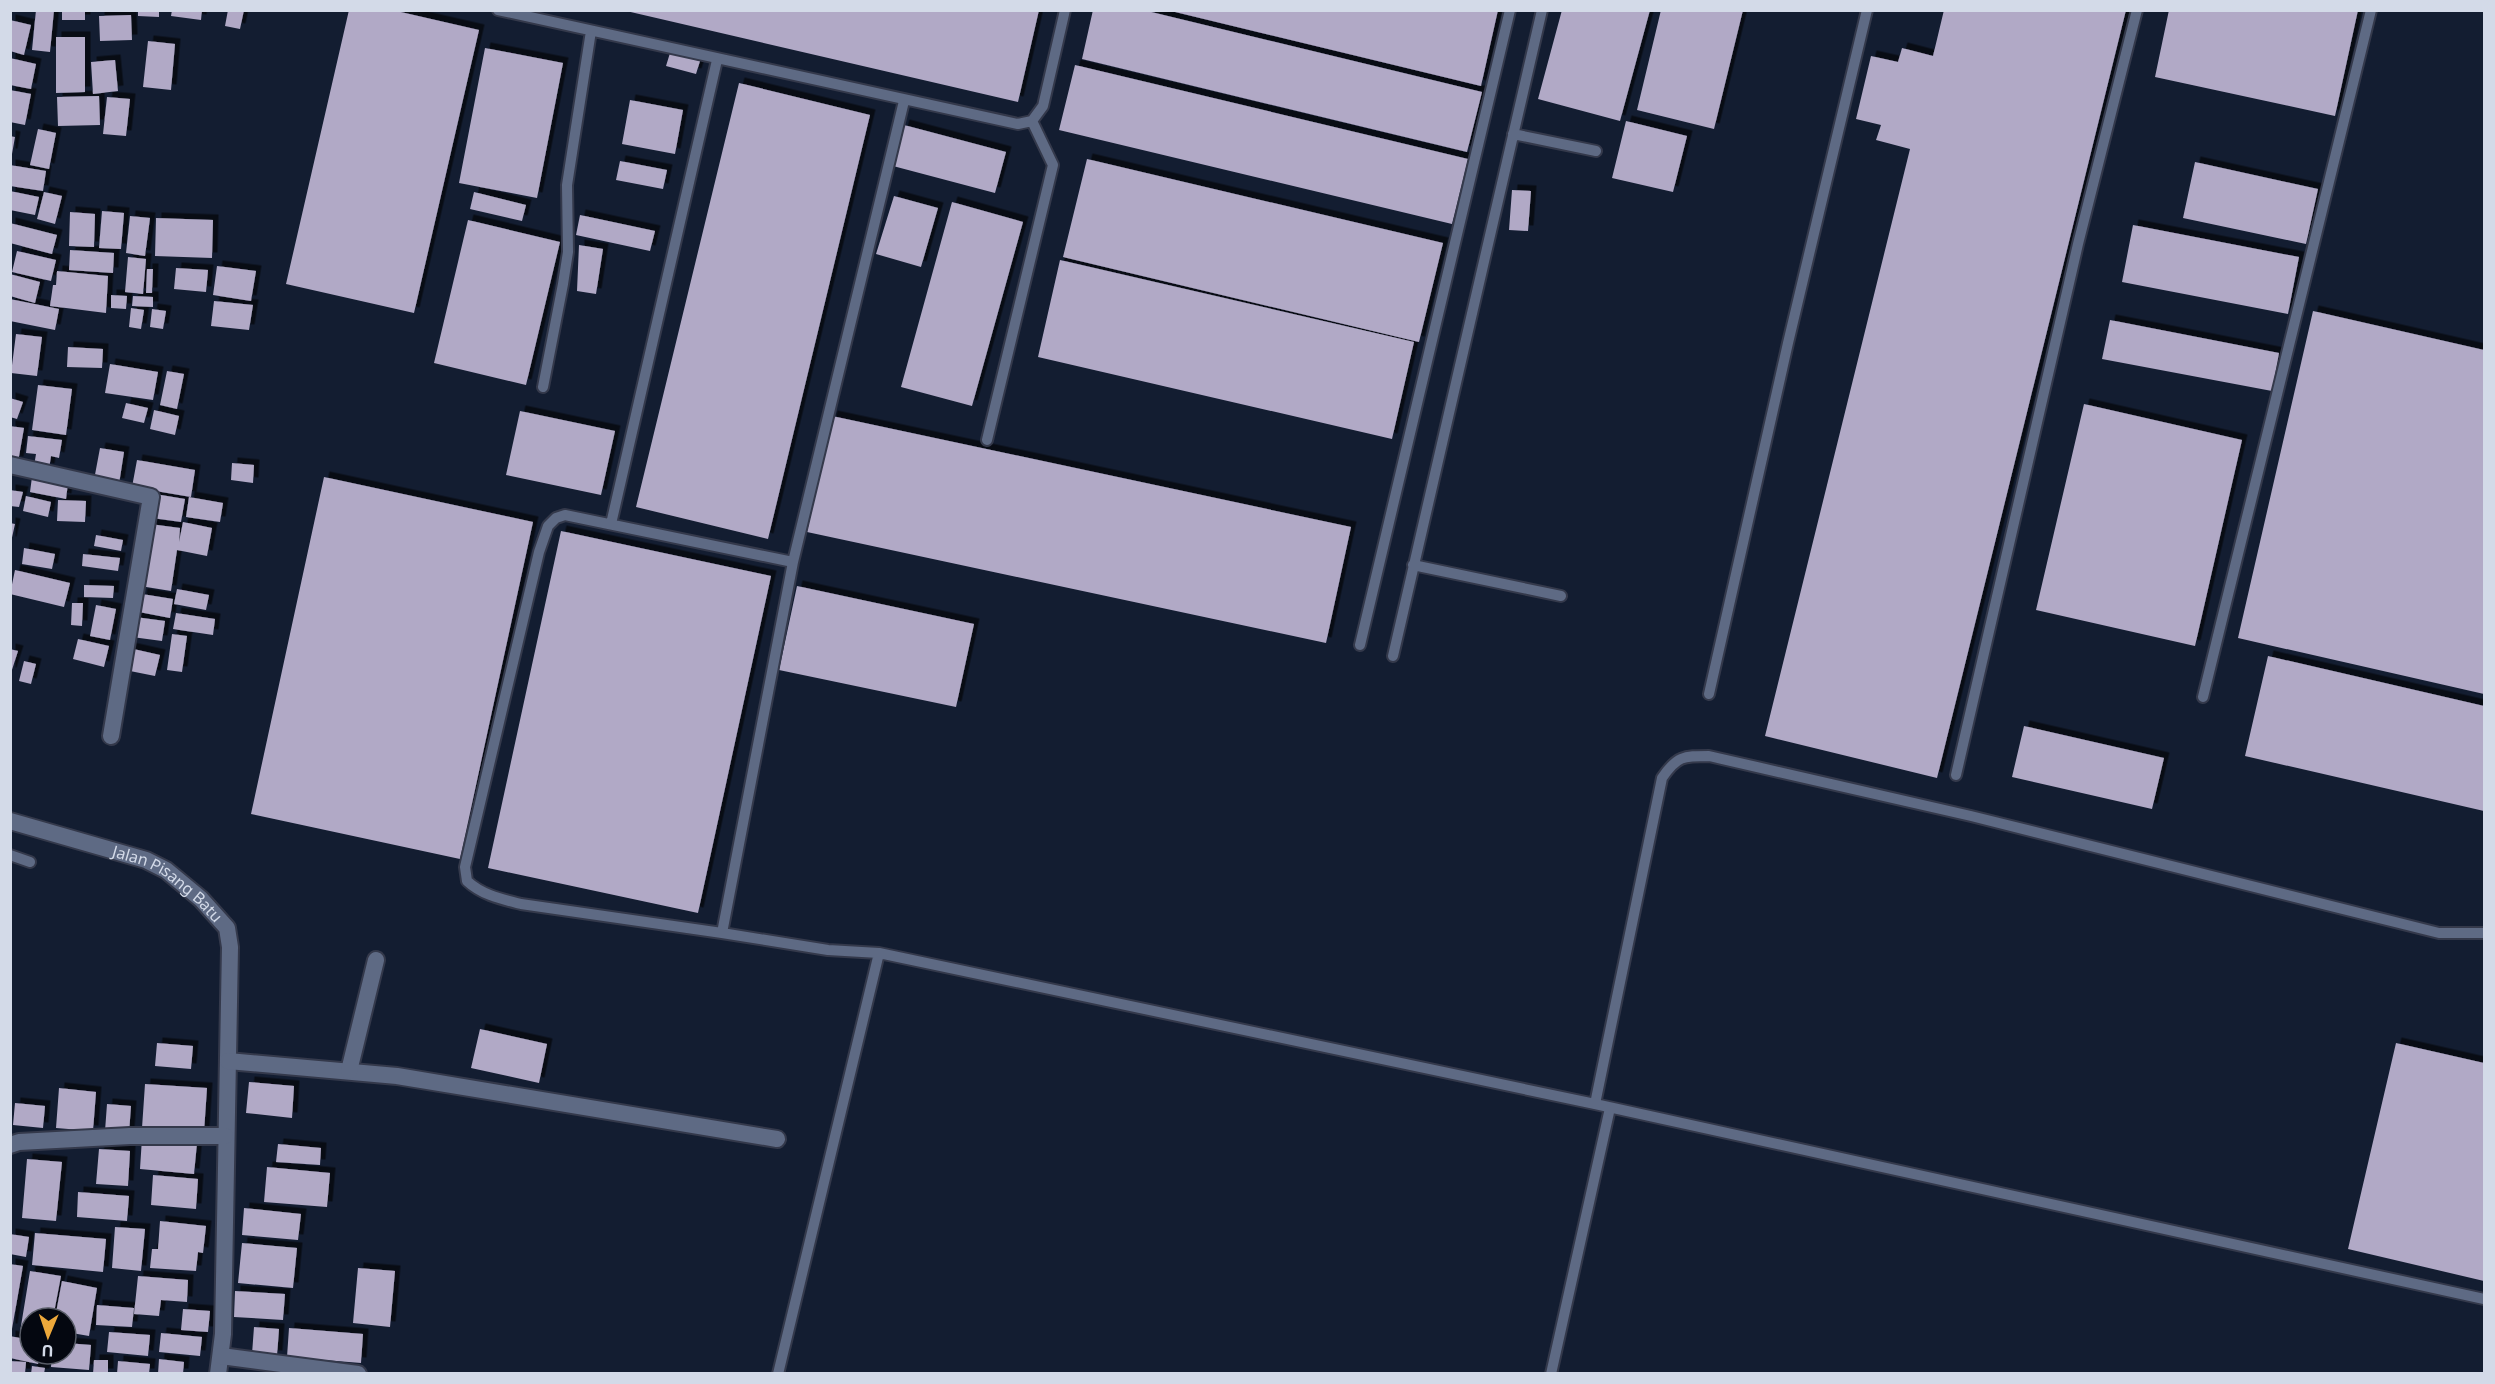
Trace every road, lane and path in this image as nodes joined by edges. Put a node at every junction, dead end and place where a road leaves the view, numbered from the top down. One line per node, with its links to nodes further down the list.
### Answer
1 (498, 10): 8 (lane)
2 (1065, 10): 11 (lane)
3 (1510, 10): 21 (lane)
4 (1542, 10): 12 (lane)
5 (1867, 10): 23 (lane)
6 (2137, 10): 26 (lane)
7 (2371, 10): 24 (lane)
8 (591, 31): 9 (lane); 14 (lane)
9 (717, 60): 10 (lane); 17 (lane)
10 (904, 101): 11 (lane); 18 (lane)
11 (1032, 122): 15 (lane)
12 (1513, 134): 13 (lane); 19 (lane)
13 (1596, 151)
14 (543, 387)
15 (987, 440)
16 (10, 465): 25 (street)
17 (611, 524): 18 (lane); 30 (lane)
18 (793, 562): 30 (lane)
19 (1413, 565): 20 (lane); 22 (lane)
20 (1561, 596)
21 (1360, 645)
22 (1393, 656)
23 (1709, 694)
24 (2203, 697)
25 (111, 736)
26 (1956, 775)
27 (10, 821): 34 (street, Jalan Pisang Batu)
28 (10, 855): 29 (lane)
29 (30, 862)
30 (723, 933): 32 (lane)
31 (2484, 933): 36 (lane)
32 (879, 953): 36 (lane); 46 (lane)
33 (376, 960): 35 (street)
34 (228, 1061): 35 (street); 38 (street, Jalan Pisang Batu)
35 (349, 1071): 39 (street)
36 (1595, 1104): 37 (lane)
37 (1610, 1108): 41 (lane); 47 (lane)
38 (225, 1136): 40 (street); 42 (street, Jalan Pisang Batu)
39 (777, 1139)
40 (10, 1145)
41 (2484, 1299)
42 (221, 1356): 43 (street); 44 (street, Jalan Pisang Batu)
43 (299, 1369): 45 (street)
44 (218, 1374)
45 (358, 1374)
46 (778, 1374)
47 (1551, 1374)

